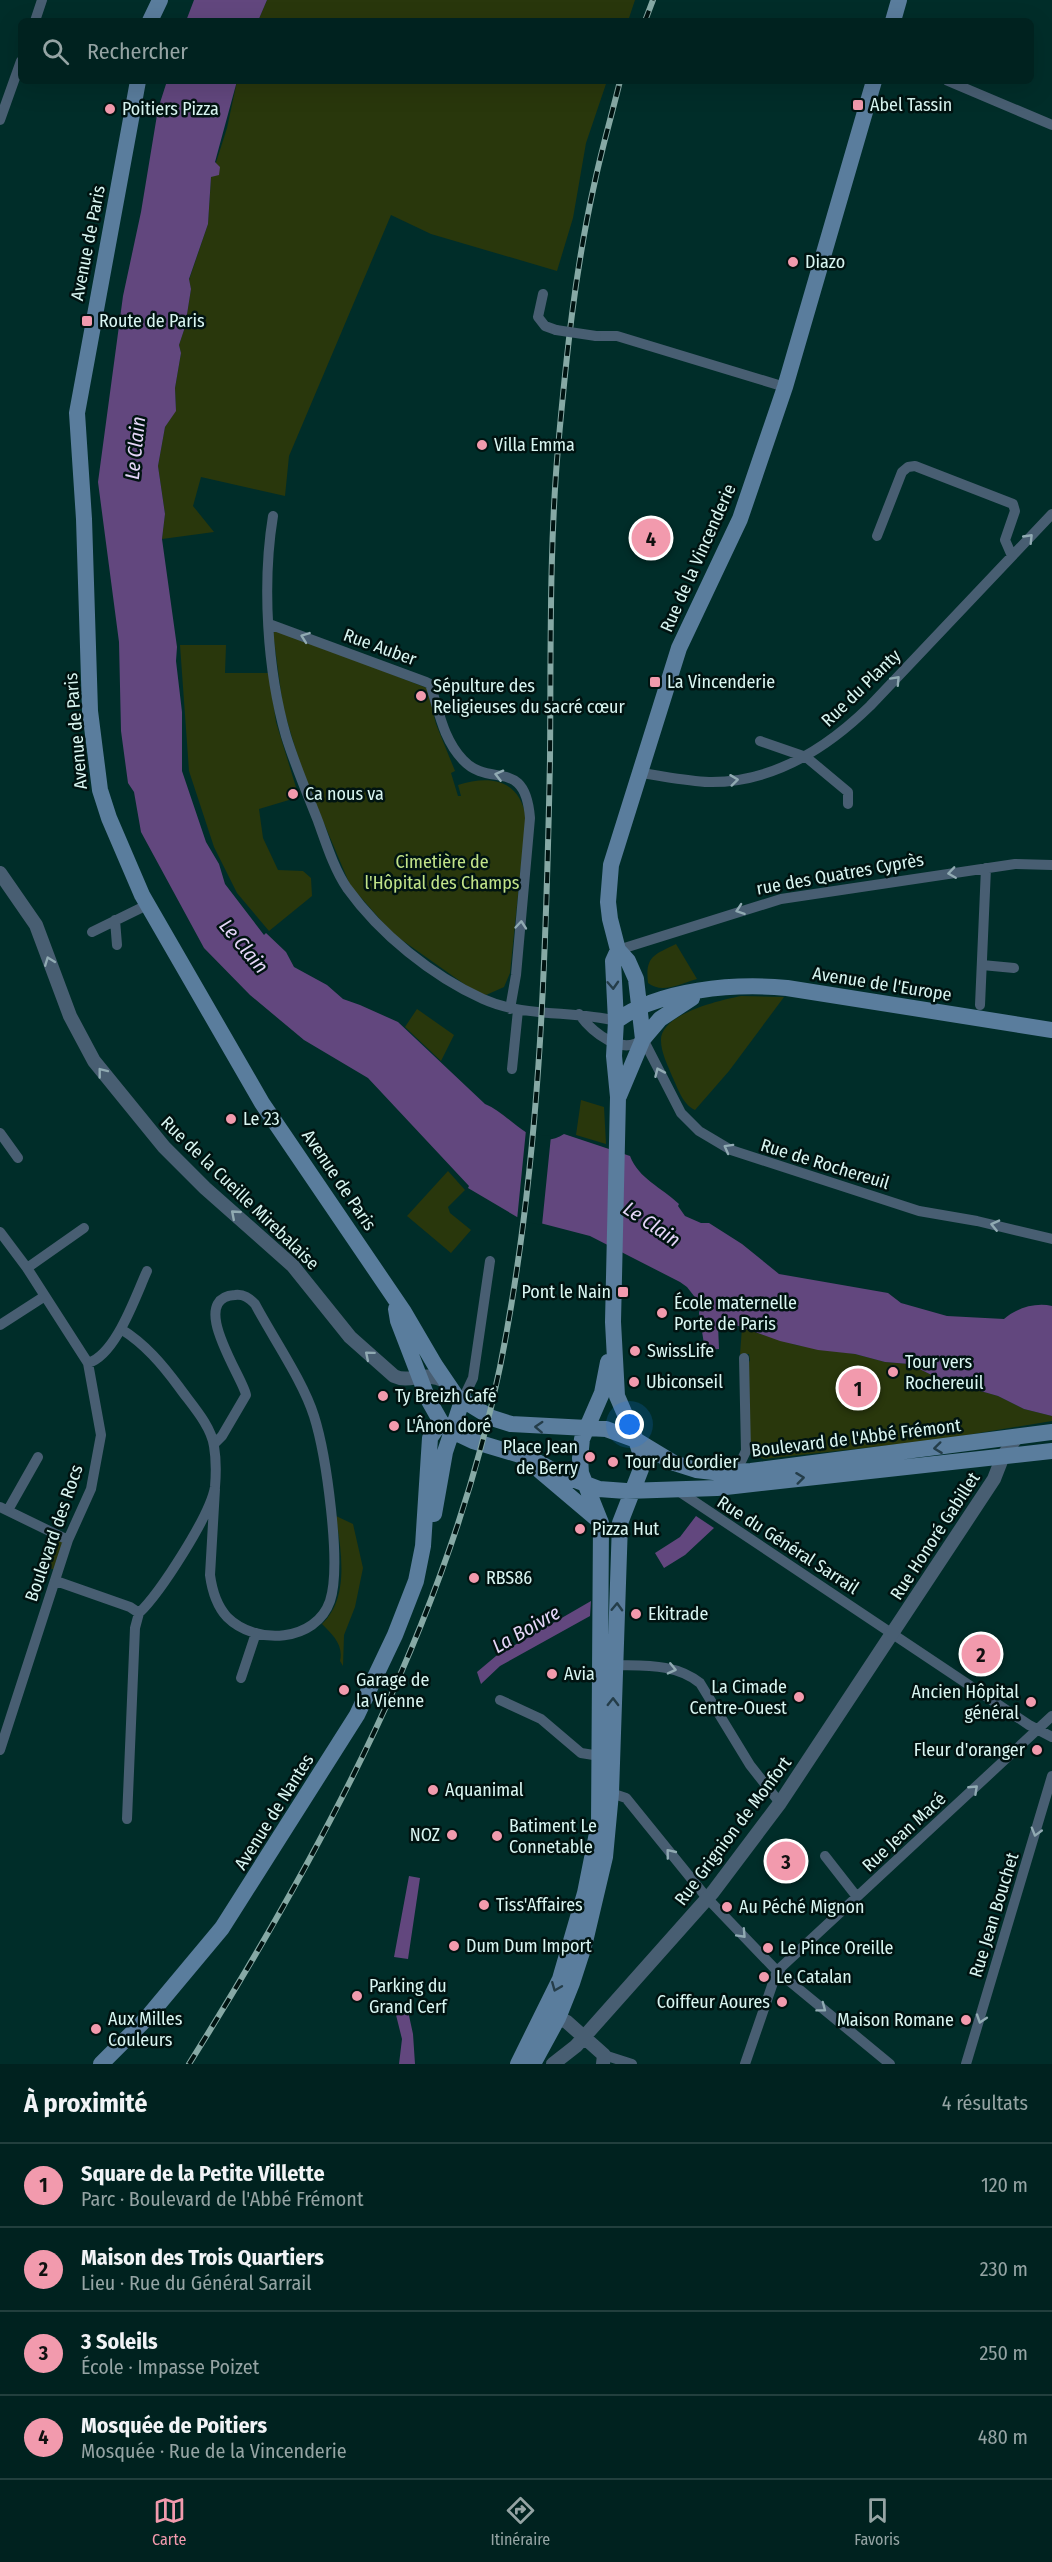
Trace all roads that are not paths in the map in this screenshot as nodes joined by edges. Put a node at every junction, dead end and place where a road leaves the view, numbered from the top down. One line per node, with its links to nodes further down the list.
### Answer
1 (42, 0): 4 (street)
2 (160, 0): 5 (main road)
3 (899, 0): 6 (main road)
4 (36, 18)
5 (151, 18)
6 (893, 18)
7 (18, 69): 11 (street)
8 (137, 84): 27 (main road, Avenue de Paris)
9 (873, 84): 14 (main road, Rue de la Vincenderie)
10 (955, 84): 12 (street)
11 (0, 120)
12 (1052, 125)
13 (543, 294): 14 (street, bridge)
14 (785, 387): 22 (main road, Rue de la Vincenderie)
15 (1052, 514): 18 (street, Rue du Planty, one-way to 15)
16 (273, 516): 19 (street)
17 (877, 536): 18 (street)
18 (1012, 556): 21 (street, Rue du Planty, one-way to 18)
19 (269, 624): 37 (street); 37 (street, Rue Auber, one-way to 19)
20 (760, 741): 21 (street)
21 (806, 757): 22 (street, Rue du Planty, one-way to 21); 23 (street)
22 (640, 773): 31 (main road, Rue de la Vincenderie)
23 (848, 804)
24 (1052, 865): 25 (street, rue des Quatres Cyprès)
25 (986, 868): 31 (street, rue des Quatres Cyprès, one-way to 31); 32 (street)
26 (0, 873): 62 (street, Rue de la Cueille Mirebalaise, one-way to 26)
27 (147, 905): 28 (street); 56 (main road, Avenue de Paris)
28 (115, 920): 29 (street); 30 (street)
29 (92, 932)
30 (117, 945)
31 (618, 950): 36 (main road, Rue de la Vincenderie); 39 (main road, Rue de la Vincenderie, one-way to 39)
32 (982, 965): 33 (street); 35 (street)
33 (1014, 968)
34 (706, 991): 36 (main road, Avenue de l'Europe); 40 (main road, Avenue de l'Europe); 41 (main road, Avenue de l'Europe)
35 (980, 1005)
36 (641, 1006): 39 (main road, Avenue de l'Europe); 41 (main road, Rue de la Vincenderie)
37 (514, 1009): 38 (street); 43 (street, Rue Auber)
38 (579, 1014): 39 (street); 42 (street)
39 (616, 1022): 42 (main road, Rue de la Vincenderie)
40 (1052, 1030)
41 (643, 1039): 42 (street); 44 (main road); 51 (street, Rue de Rochereuil, one-way to 41)
42 (615, 1042): 44 (main road, Rue de la Vincenderie)
43 (512, 1069)
44 (618, 1096): 57 (main road, Rue de la Vincenderie)
45 (0, 1133): 46 (street)
46 (18, 1158)
47 (64, 1228): 50 (street)
48 (84, 1228): 50 (street)
49 (0, 1232): 53 (street, Boulevard des Rocs)
50 (72, 1237): 53 (street)
51 (1052, 1239)
52 (490, 1261): 64 (street)
53 (27, 1268): 55 (street, Boulevard des Rocs)
54 (147, 1270): 59 (street)
55 (45, 1296): 58 (street); 61 (street, Boulevard des Rocs)
56 (396, 1302): 62 (main road, Avenue de Paris); 63 (main road, Avenue de Paris)
57 (613, 1322): 67 (main road); 69 (main road)
58 (0, 1324)
59 (121, 1329): 61 (street); 71 (street)
60 (744, 1358): 77 (street)
61 (88, 1363): 84 (street, Boulevard des Rocs)
62 (419, 1377): 63 (street); 66 (main road, Avenue de Paris)
63 (445, 1381): 64 (main road, Avenue de Paris)
64 (462, 1401): 65 (main road, Avenue de Paris); 66 (main road)
65 (492, 1418): 66 (main road, Avenue de Paris); 67 (main road, Avenue de Paris, one-way to 65)
66 (451, 1425): 70 (main road); 76 (main road, Avenue de Nantes); 85 (main road, Avenue de Nantes)
67 (587, 1427): 69 (main road); 78 (main road)
68 (1052, 1432): 72 (main road, Boulevard de l'Abbé Frémont)
69 (636, 1440): 77 (main road, Boulevard de l'Abbé Frémont); 81 (main road)
70 (473, 1441): 74 (main road); 76 (main road)
71 (214, 1444): 79 (street); 88 (street)
72 (1000, 1448): 73 (main road, Boulevard de l'Abbé Frémont); 77 (main road, Boulevard de l'Abbé Frémont, one-way to 77); 80 (main road, Boulevard de l'Abbé Frémont, one-way to 72); 89 (street, Rue Honoré Gabillet)
73 (1052, 1451)
74 (517, 1453): 78 (main road); 83 (main road)
75 (38, 1457): 82 (street)
76 (444, 1468): 85 (main road, Avenue de Nantes)
77 (736, 1472)
78 (585, 1484): 81 (main road); 83 (main road)
79 (214, 1489): 87 (street); 88 (street)
80 (669, 1490): 81 (main road, Boulevard de l'Abbé Frémont); 89 (street, Rue du Général Sarrail)
81 (634, 1491): 90 (main road, one-way to 81)
82 (4, 1508): 84 (street)
83 (601, 1523): 97 (main road)
84 (69, 1540): 86 (street, Boulevard des Rocs)
85 (423, 1546): 110 (main road, Avenue de Nantes)
86 (56, 1581): 87 (street); 96 (street, Boulevard des Rocs)
87 (139, 1613): 101 (street)
88 (256, 1633): 91 (street)
89 (892, 1633): 94 (street, Rue du Général Sarrail); 100 (street, Rue Grignion de Monfort)
90 (614, 1665): 99 (main road, one-way to 90); 100 (street, one-way to 100)
91 (241, 1678)
92 (500, 1700): 97 (street)
93 (1052, 1716): 94 (street, Rue Jean Macé)
94 (1040, 1728): 95 (street); 103 (street, Rue Jean Macé, one-way to 94)
95 (1052, 1737)
96 (0, 1750)
97 (600, 1756): 106 (main road, one-way to 106)
98 (1052, 1776): 115 (street, Rue Jean Bouchet, one-way to 115)
99 (611, 1793): 104 (street, one-way to 99); 106 (main road)
100 (780, 1803): 104 (street, Rue Grignion de Monfort)
101 (127, 1819)
102 (825, 1856): 103 (street)
103 (857, 1897): 105 (street, Rue Jean Macé)
104 (707, 1898): 105 (street, one-way to 105); 107 (street, Rue Grignion de Monfort)
105 (777, 1971): 113 (street); 114 (street, one-way to 114)
106 (552, 2015): 107 (street); 109 (main road)
107 (583, 2037): 108 (street); 111 (street, Rue Grignion de Monfort)
108 (604, 2060): 112 (street)
109 (528, 2062)
110 (101, 2064)
111 (553, 2064)
112 (632, 2064)
113 (745, 2064)
114 (890, 2064)
115 (966, 2064)

